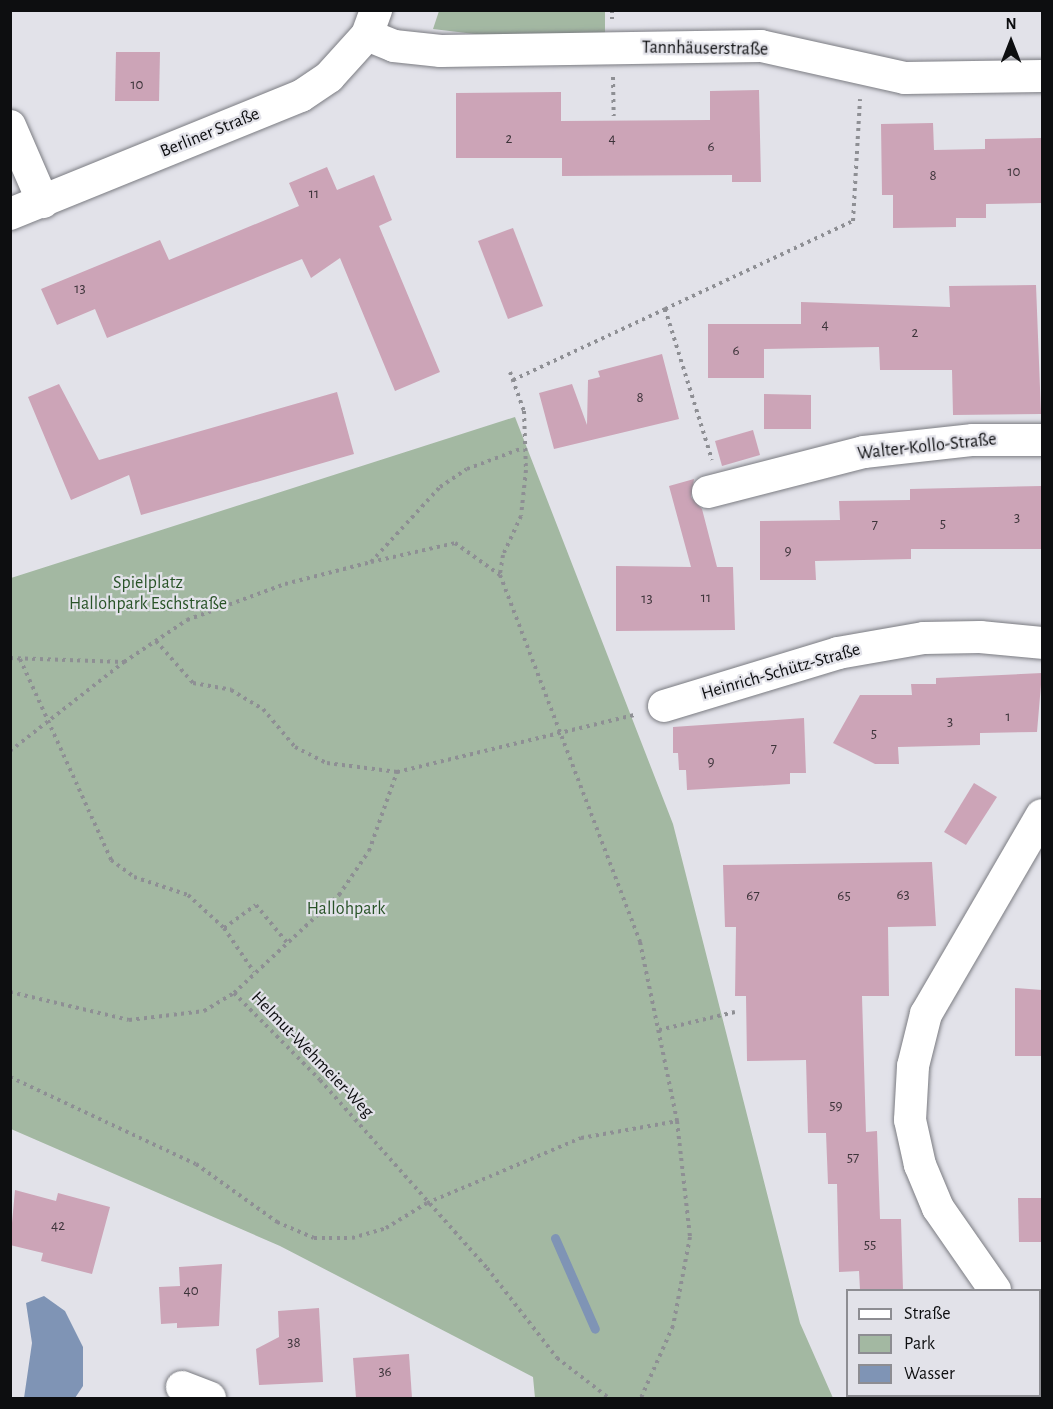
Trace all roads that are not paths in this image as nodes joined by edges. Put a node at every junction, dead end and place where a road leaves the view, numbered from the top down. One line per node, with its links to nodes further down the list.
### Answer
1 (372, 23): 2 (street, Tannhäuserstraße); 4 (street, Berliner Straße)
2 (1042, 76)
3 (10, 126): 4 (street)
4 (44, 202): 5 (street, Berliner Straße)
5 (10, 214)
6 (1042, 440): 7 (street, Walter-Kollo-Straße)
7 (715, 490)
8 (1042, 643): 9 (street, Heinrich-Schütz-Straße)
9 (664, 706)
10 (1042, 815): 11 (street)
11 (994, 1289)

